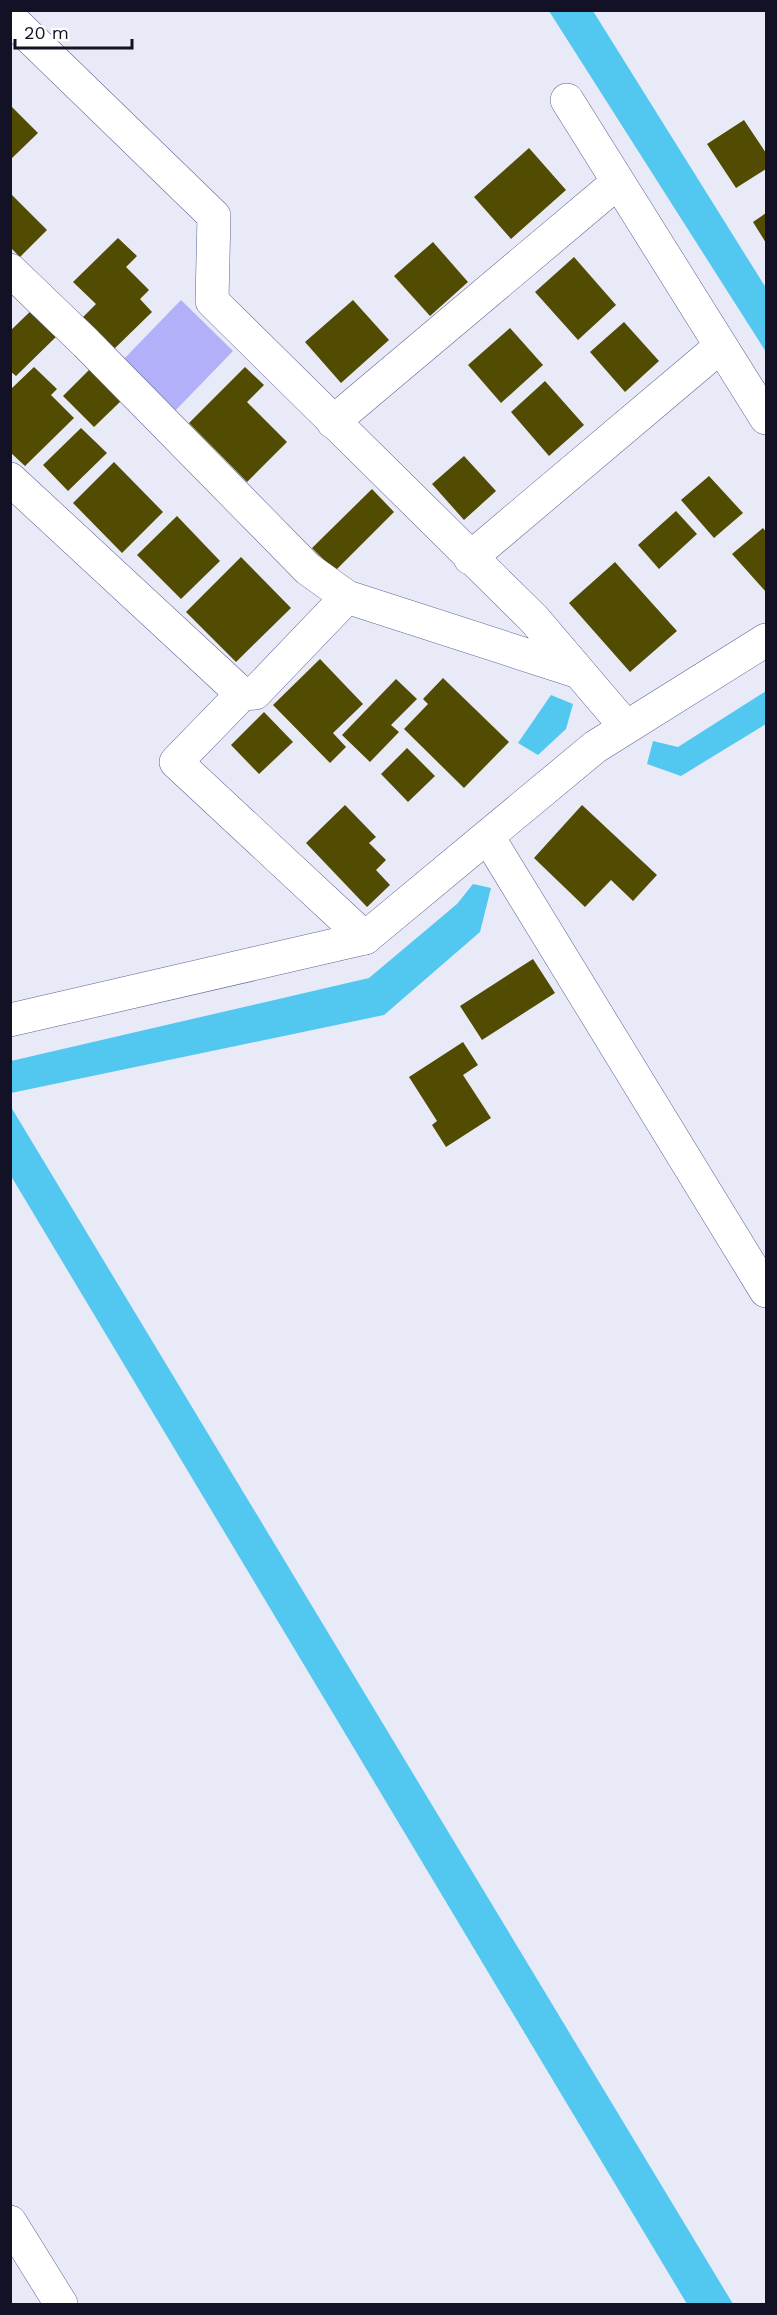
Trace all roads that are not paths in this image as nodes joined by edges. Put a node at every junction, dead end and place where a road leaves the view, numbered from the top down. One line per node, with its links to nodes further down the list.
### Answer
1 (10, 18): 7 (street)
2 (567, 100): 3 (street)
3 (618, 182): 5 (street); 7 (street)
4 (10, 270): 10 (street)
5 (721, 346): 6 (street); 9 (street)
6 (766, 418)
7 (333, 423): 9 (street)
8 (10, 479): 13 (street)
9 (470, 558): 12 (street)
10 (347, 597): 12 (street); 13 (street)
11 (766, 640): 14 (street)
12 (579, 672): 14 (street)
13 (242, 694): 16 (street)
14 (626, 727): 15 (street)
15 (488, 837): 16 (street); 18 (street)
16 (365, 938): 17 (street)
17 (10, 1020)
18 (766, 1291)
19 (10, 2222): 20 (street)
20 (61, 2304)

